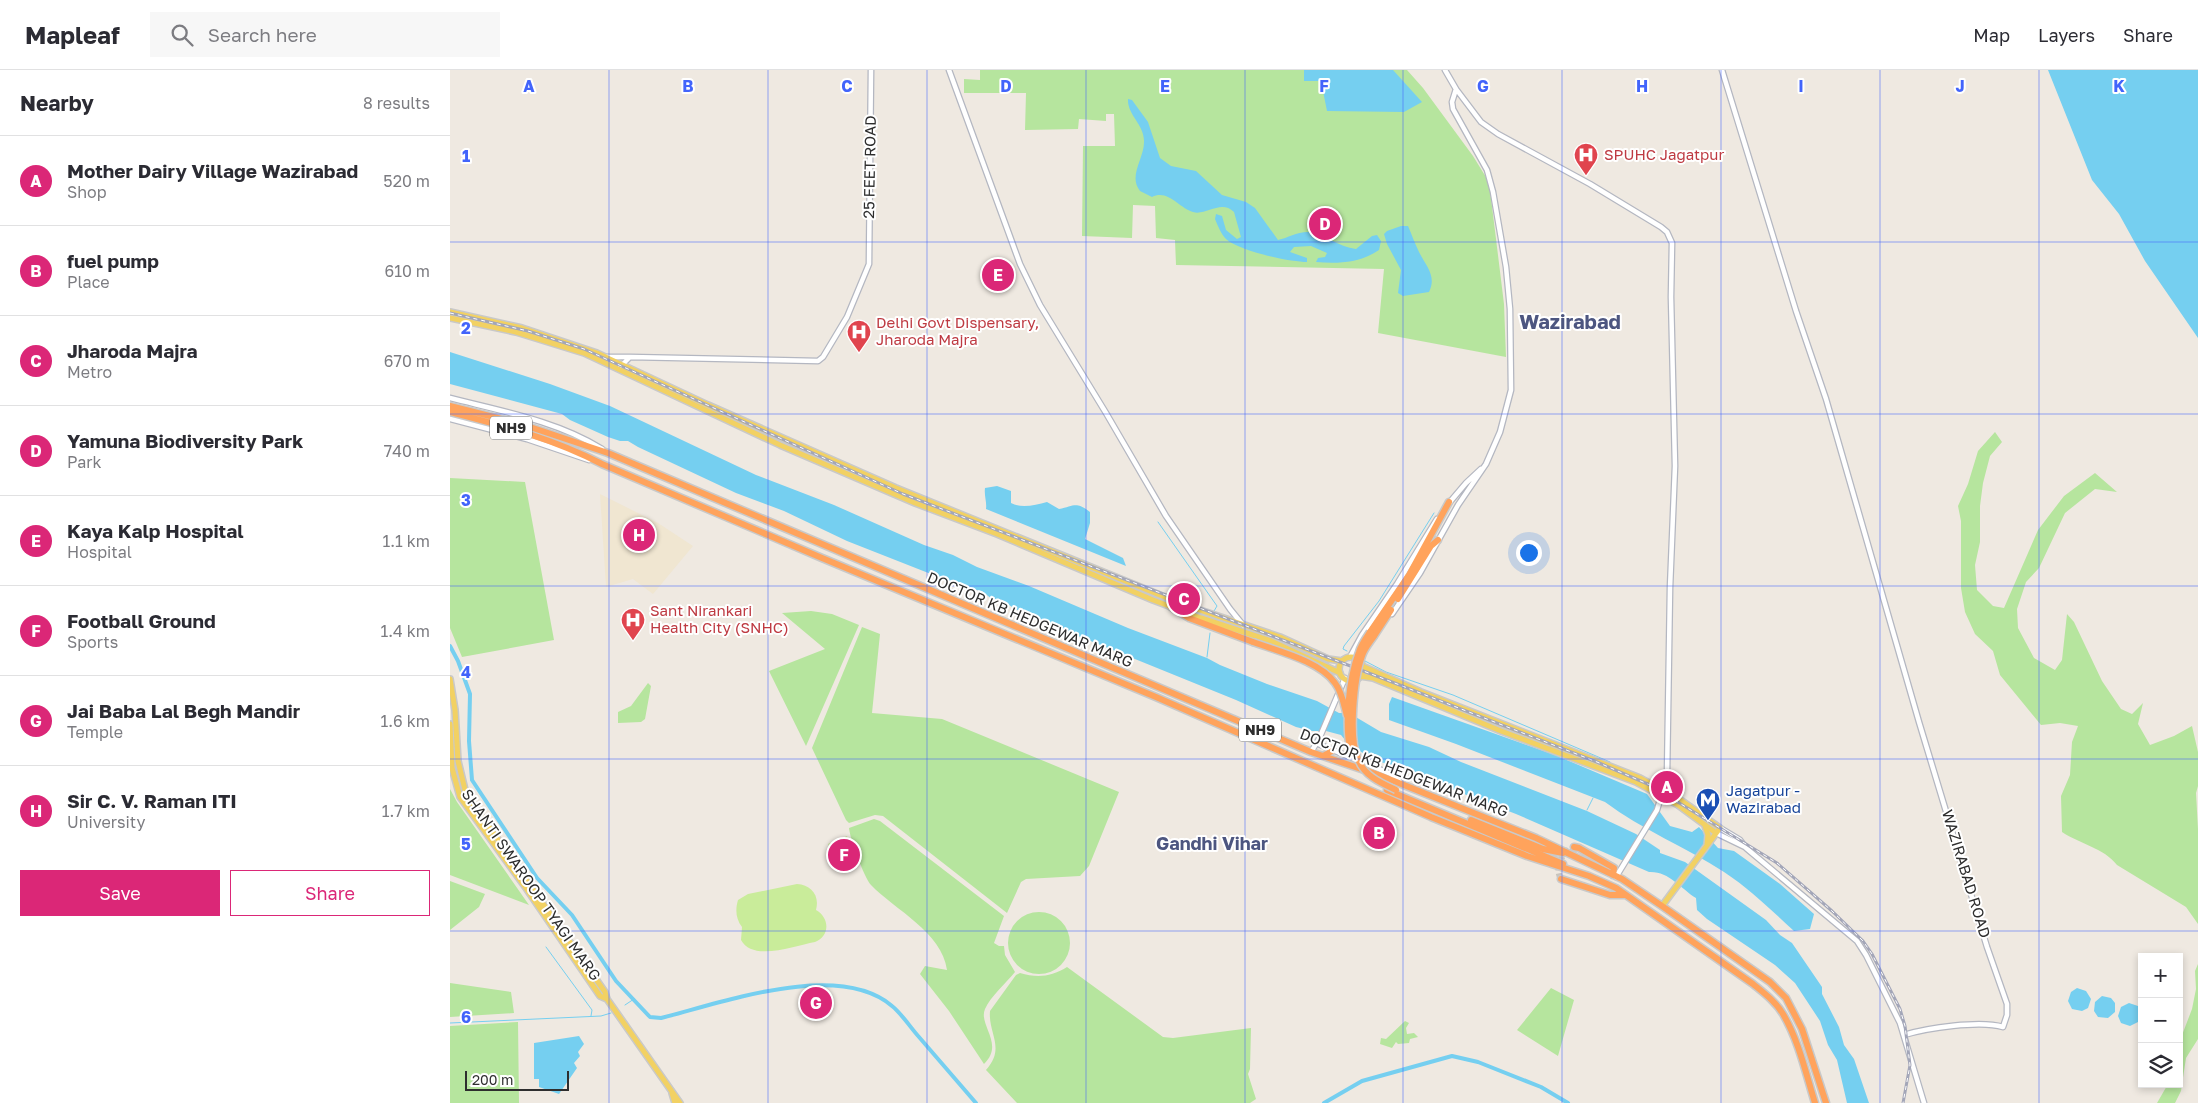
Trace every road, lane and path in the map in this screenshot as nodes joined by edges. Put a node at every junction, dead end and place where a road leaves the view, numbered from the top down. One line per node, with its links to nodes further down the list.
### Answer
1 (871, 70): 9 (street, 25 FEET ROAD)
2 (949, 70): 23 (street)
3 (1445, 70): 5 (street)
4 (1722, 70): 59 (street, WAZIRABAD ROAD)
5 (1456, 89): 18 (street); 41 (street)
6 (450, 312): 8 (main road)
7 (450, 318): 10 (main road)
8 (606, 356): 9 (street); 10 (main road)
9 (630, 357): 10 (street)
10 (620, 367): 22 (main road); 24 (main road)
11 (450, 398): 16 (street)
12 (450, 406): 15 (highway)
13 (450, 412): 15 (highway, NH9)
14 (450, 419): 17 (street)
15 (572, 445): 16 (highway, DOCTOR KB HEDGEWAR MARG); 17 (highway, NH9)
16 (608, 453): 38 (highway, DOCTOR KB HEDGEWAR MARG / NH9)
17 (602, 464): 43 (highway, DOCTOR KB HEDGEWAR MARG / NH9)
18 (1486, 464): 19 (street); 20 (street)
19 (1449, 502): 21 (highway); 27 (street)
20 (1438, 540): 21 (highway); 29 (street)
21 (1422, 556): 34 (highway, bridge); 48 (highway, bridge)
22 (1171, 607): 25 (main road); 34 (highway, bridge)
23 (1230, 609): 24 (street); 26 (street)
24 (1218, 616): 25 (street); 26 (main road)
25 (1212, 622): 30 (main road)
26 (1244, 626): 28 (main road)
27 (1350, 657): 28 (main road); 29 (main road)
28 (1342, 661): 30 (main road)
29 (1362, 664): 31 (main road); 41 (main road)
30 (1340, 673): 32 (main road)
31 (1360, 676): 32 (main road); 44 (main road)
32 (1345, 678): 36 (street)
33 (450, 679): 56 (main road, SHANTI SWAROOP TYAGI MARG)
34 (1348, 719): 48 (highway, bridge)
35 (450, 724): 56 (main road, SHANTI SWAROOP TYAGI MARG)
36 (1318, 741): 37 (street); 38 (street)
37 (1332, 750): 39 (highway); 40 (street)
38 (1310, 752): 39 (highway, DOCTOR KB HEDGEWAR MARG / NH9)
39 (1323, 756): 40 (highway, DOCTOR KB HEDGEWAR MARG / NH9)
40 (1403, 784): 42 (highway, DOCTOR KB HEDGEWAR MARG / NH9)
41 (1662, 788): 44 (street); 46 (main road)
42 (1427, 794): 43 (highway); 52 (highway, DOCTOR KB HEDGEWAR MARG / NH9)
43 (1382, 796): 53 (highway, DOCTOR KB HEDGEWAR MARG / NH9)
44 (1661, 796): 45 (main road); 54 (street)
45 (1704, 824): 47 (main road); 50 (main road)
46 (1720, 828): 47 (main road); 51 (street)
47 (1716, 833): 50 (main road); 51 (street)
48 (1529, 846): 52 (highway); 53 (highway)
49 (1574, 847): 54 (highway)
50 (1706, 847): 58 (main road)
51 (1746, 848): 59 (street)
52 (1573, 855): 54 (highway, DOCTOR KB HEDGEWAR MARG / NH9)
53 (1589, 876): 57 (highway, DOCTOR KB HEDGEWAR MARG / NH9)
54 (1615, 876): 58 (highway, DOCTOR KB HEDGEWAR MARG / NH9)
55 (1560, 879): 57 (highway)
56 (528, 887): 60 (main road, SHANTI SWAROOP TYAGI MARG)
57 (1626, 895): 63 (highway, DOCTOR KB HEDGEWAR MARG / NH9)
58 (1664, 903): 64 (highway, DOCTOR KB HEDGEWAR MARG / NH9)
59 (1905, 1035): 65 (street)
60 (672, 1093): 61 (main road, SHANTI SWAROOP TYAGI MARG); 62 (main road, SHANTI SWAROOP TYAGI MARG)
61 (675, 1103)
62 (680, 1103)
63 (1815, 1103)
64 (1826, 1103)
65 (1924, 1103)

